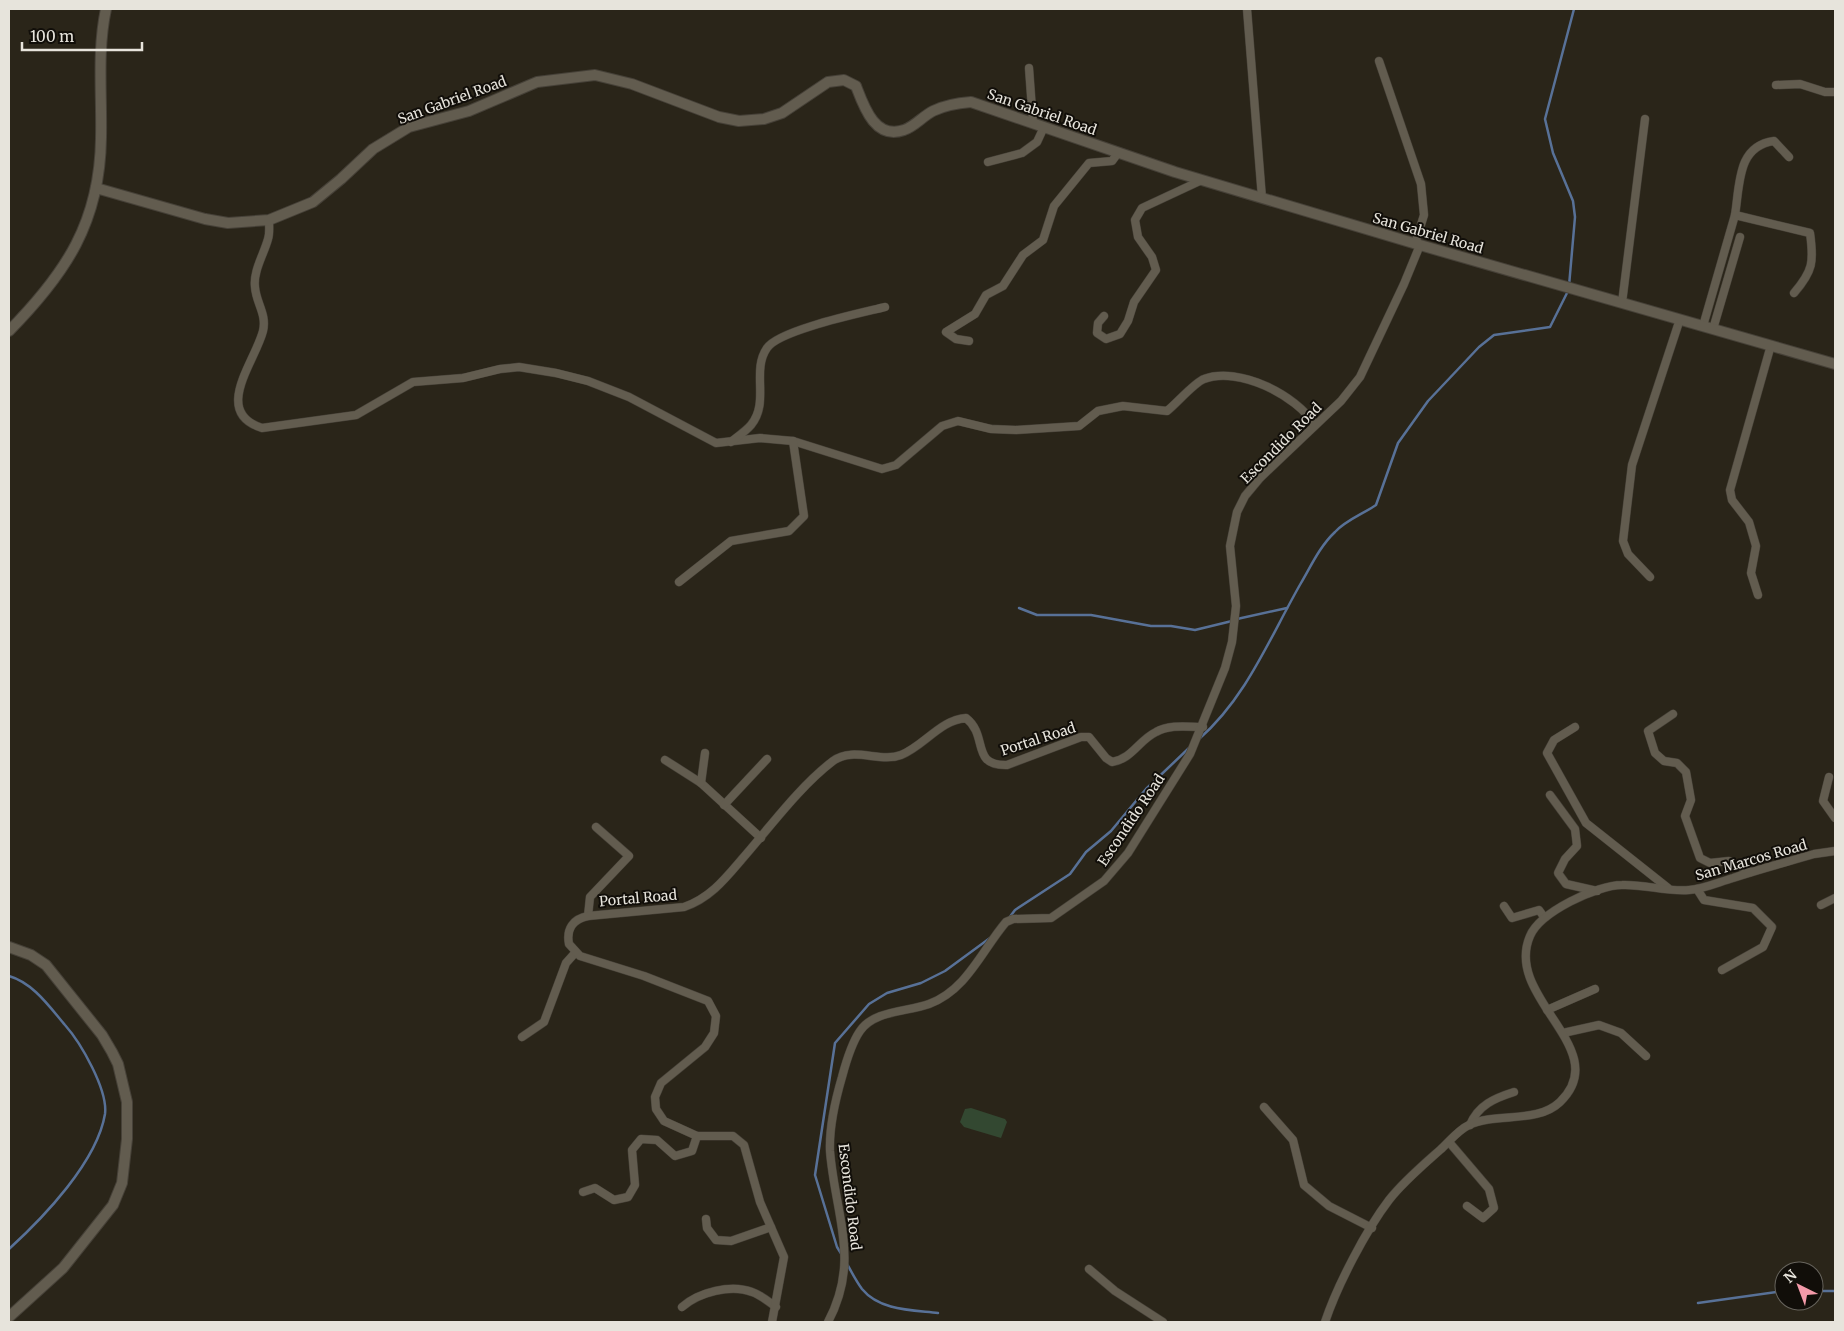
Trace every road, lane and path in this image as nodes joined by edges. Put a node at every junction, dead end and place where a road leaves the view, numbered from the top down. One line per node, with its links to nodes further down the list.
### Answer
1 (106, 9): 14 (street)
2 (1247, 9): 15 (street)
3 (1379, 61): 19 (street, Escondido Road)
4 (1029, 68): 8 (street)
5 (1776, 85): 6 (street)
6 (1835, 92)
7 (1644, 119): 21 (street)
8 (1033, 123): 9 (street, San Gabriel Road); 17 (street, San Gabriel Road)
9 (1044, 127): 10 (street, San Gabriel Road); 12 (street)
10 (1118, 153): 13 (street, San Gabriel Road); 27 (street)
11 (1789, 157): 16 (street)
12 (988, 162)
13 (1202, 180): 15 (street, San Gabriel Road); 23 (street)
14 (96, 188): 17 (street, San Gabriel Road); 26 (street)
15 (1262, 198): 19 (street, San Gabriel Road)
16 (1735, 214): 20 (street); 25 (street)
17 (268, 220): 32 (street)
18 (1740, 237): 25 (street)
19 (1417, 244): 21 (street, San Gabriel Road); 30 (street, Escondido Road)
20 (1794, 293)
21 (1622, 303): 24 (street, San Gabriel Road)
22 (885, 307): 32 (street)
23 (1104, 316)
24 (1680, 319): 25 (street, San Gabriel Road); 33 (street)
25 (1708, 327): 28 (street, San Gabriel Road)
26 (9, 331)
27 (970, 341)
28 (1771, 345): 29 (street, San Gabriel Road); 35 (street)
29 (1835, 364)
30 (1315, 425): 31 (street); 37 (street, Escondido Road)
31 (793, 441): 32 (street); 34 (street)
32 (731, 442)
33 (1650, 577)
34 (679, 582)
35 (1758, 595)
36 (1672, 714): 50 (street)
37 (1203, 727): 48 (street, Portal Road); 82 (street, Escondido Road)
38 (1575, 727): 51 (street)
39 (705, 753): 43 (street)
40 (767, 759): 45 (street)
41 (665, 760): 43 (street)
42 (1829, 777): 46 (street)
43 (701, 783): 45 (street)
44 (1550, 794): 53 (street)
45 (724, 805): 48 (street)
46 (1835, 818)
47 (596, 827): 57 (street)
48 (761, 838): 57 (street, Portal Road)
49 (1835, 851): 50 (street, San Marcos Road)
50 (1751, 872): 52 (street, San Marcos Road)
51 (1668, 888): 52 (street, San Marcos Road); 53 (street, San Marcos Road)
52 (1697, 889): 61 (street)
53 (1597, 891): 58 (street, San Marcos Road)
54 (1835, 898): 55 (street)
55 (1821, 905)
56 (1504, 906): 58 (street)
57 (588, 916): 60 (street, Portal Road)
58 (1544, 917): 63 (street, San Marcos Road)
59 (9, 947): 80 (street)
60 (576, 953): 65 (street); 70 (street)
61 (1722, 970)
62 (1596, 989): 63 (street)
63 (1547, 1010): 64 (street, San Marcos Road)
64 (1563, 1033): 66 (street); 69 (street, San Marcos Road)
65 (522, 1037)
66 (1646, 1056)
67 (1514, 1092): 69 (street)
68 (1264, 1107): 76 (street)
69 (1470, 1124): 71 (street)
70 (697, 1136): 72 (street); 75 (street)
71 (1449, 1142): 73 (street); 76 (street)
72 (584, 1192)
73 (1467, 1206)
74 (706, 1219): 75 (street)
75 (771, 1227): 78 (street)
76 (1372, 1228): 84 (street)
77 (1089, 1269): 83 (street)
78 (776, 1306): 79 (street); 81 (street)
79 (682, 1307)
80 (9, 1317)
81 (772, 1322)
82 (828, 1322)
83 (1163, 1322)
84 (1325, 1322)

